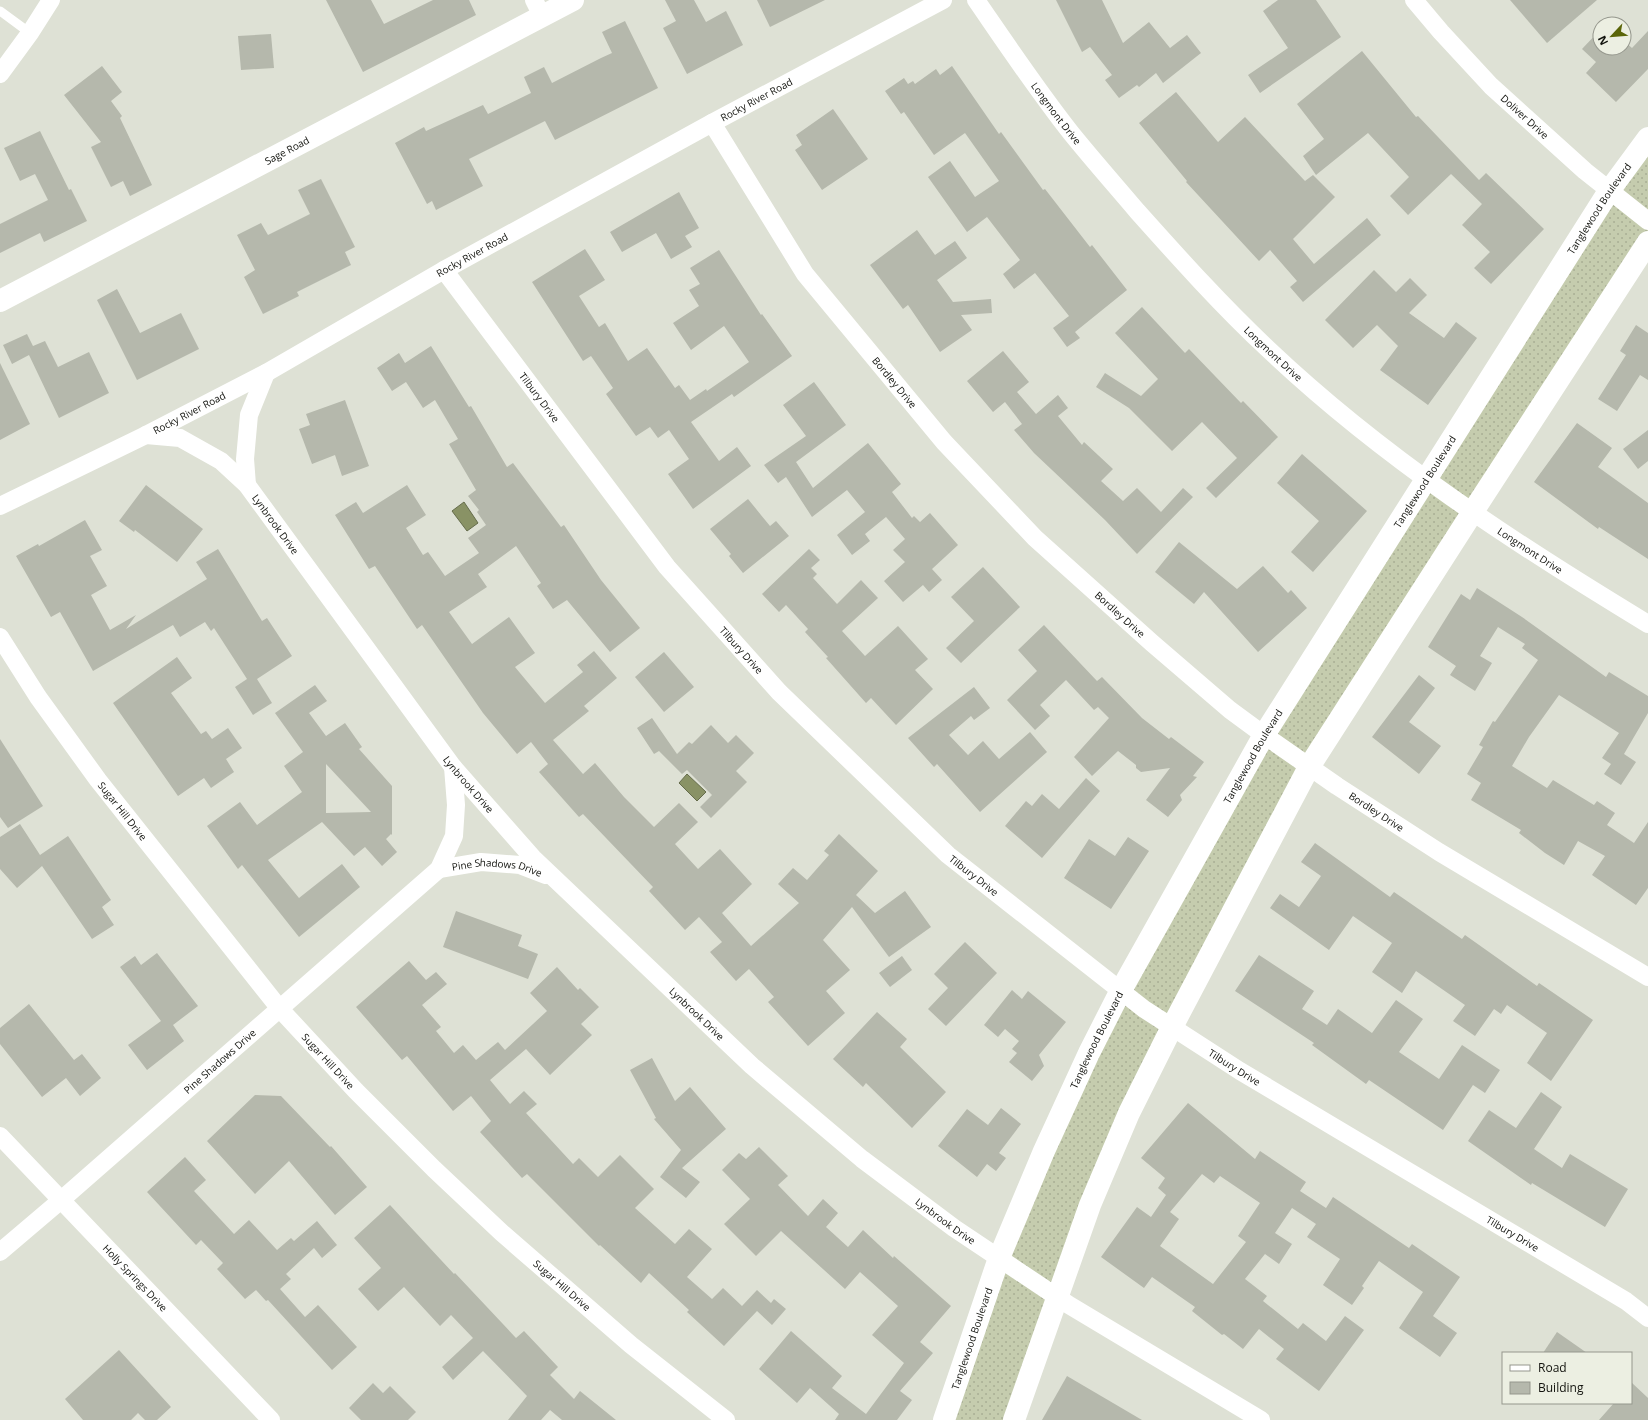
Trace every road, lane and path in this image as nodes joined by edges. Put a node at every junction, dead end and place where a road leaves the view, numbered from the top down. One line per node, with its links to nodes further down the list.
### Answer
1 (51, 0): 8 (street)
2 (573, 0): 6 (street, Sage Road)
3 (943, 0): 10 (street, Rocky River Road)
4 (976, 0): 19 (street, Longmont Drive)
5 (1414, 0): 12 (street, Doliver Drive)
6 (538, 8): 16 (street, Sage Road)
7 (0, 11): 8 (lane)
8 (30, 33): 9 (street)
9 (0, 74)
10 (712, 123): 15 (street, Rocky River Road); 25 (street, Bordley Drive)
11 (1648, 138): 12 (street, Tanglewood Boulevard)
12 (1609, 191): 13 (street, Doliver Drive); 19 (street, Tanglewood Boulevard)
13 (1648, 221)
14 (1648, 242): 22 (street)
15 (444, 270): 17 (street, Rocky River Road); 31 (street, Tilbury Drive)
16 (0, 301)
17 (266, 373): 18 (street, Rocky River Road); 20 (street, Lynbrook Drive)
18 (146, 435): 20 (street, Lynbrook Drive); 21 (street, Rocky River Road)
19 (1426, 479): 22 (street, Longmont Drive); 25 (street, Tanglewood Boulevard)
20 (247, 485): 26 (street, Lynbrook Drive)
21 (0, 506)
22 (1472, 513): 23 (street, Longmont Drive); 27 (street)
23 (1648, 624)
24 (0, 637): 32 (street, Sugar Hill Drive)
25 (1264, 735): 27 (street, Bordley Drive); 31 (street, Tanglewood Boulevard)
26 (453, 767): 28 (street, Pine Shadows Drive); 29 (street, Lynbrook Drive)
27 (1309, 767): 30 (street, Bordley Drive); 33 (street)
28 (439, 869): 29 (street, Pine Shadows Drive); 32 (street, Pine Shadows Drive)
29 (554, 878): 37 (street, Lynbrook Drive)
30 (1648, 977)
31 (1120, 992): 33 (street, Tilbury Drive); 37 (street, Tanglewood Boulevard)
32 (280, 1009): 35 (street, Pine Shadows Drive); 41 (street, Sugar Hill Drive)
33 (1172, 1027): 38 (street); 39 (street, Tilbury Drive)
34 (0, 1136): 35 (street, Holly Springs Drive)
35 (60, 1201): 36 (street, Pine Shadows Drive); 40 (street, Holly Springs Drive)
36 (0, 1252)
37 (999, 1258): 38 (street, Lynbrook Drive); 42 (street, Tanglewood Boulevard)
38 (1056, 1296): 43 (street); 44 (street, Lynbrook Drive)
39 (1648, 1318)
40 (271, 1420)
41 (726, 1420)
42 (944, 1420)
43 (1014, 1420)
44 (1261, 1420)

